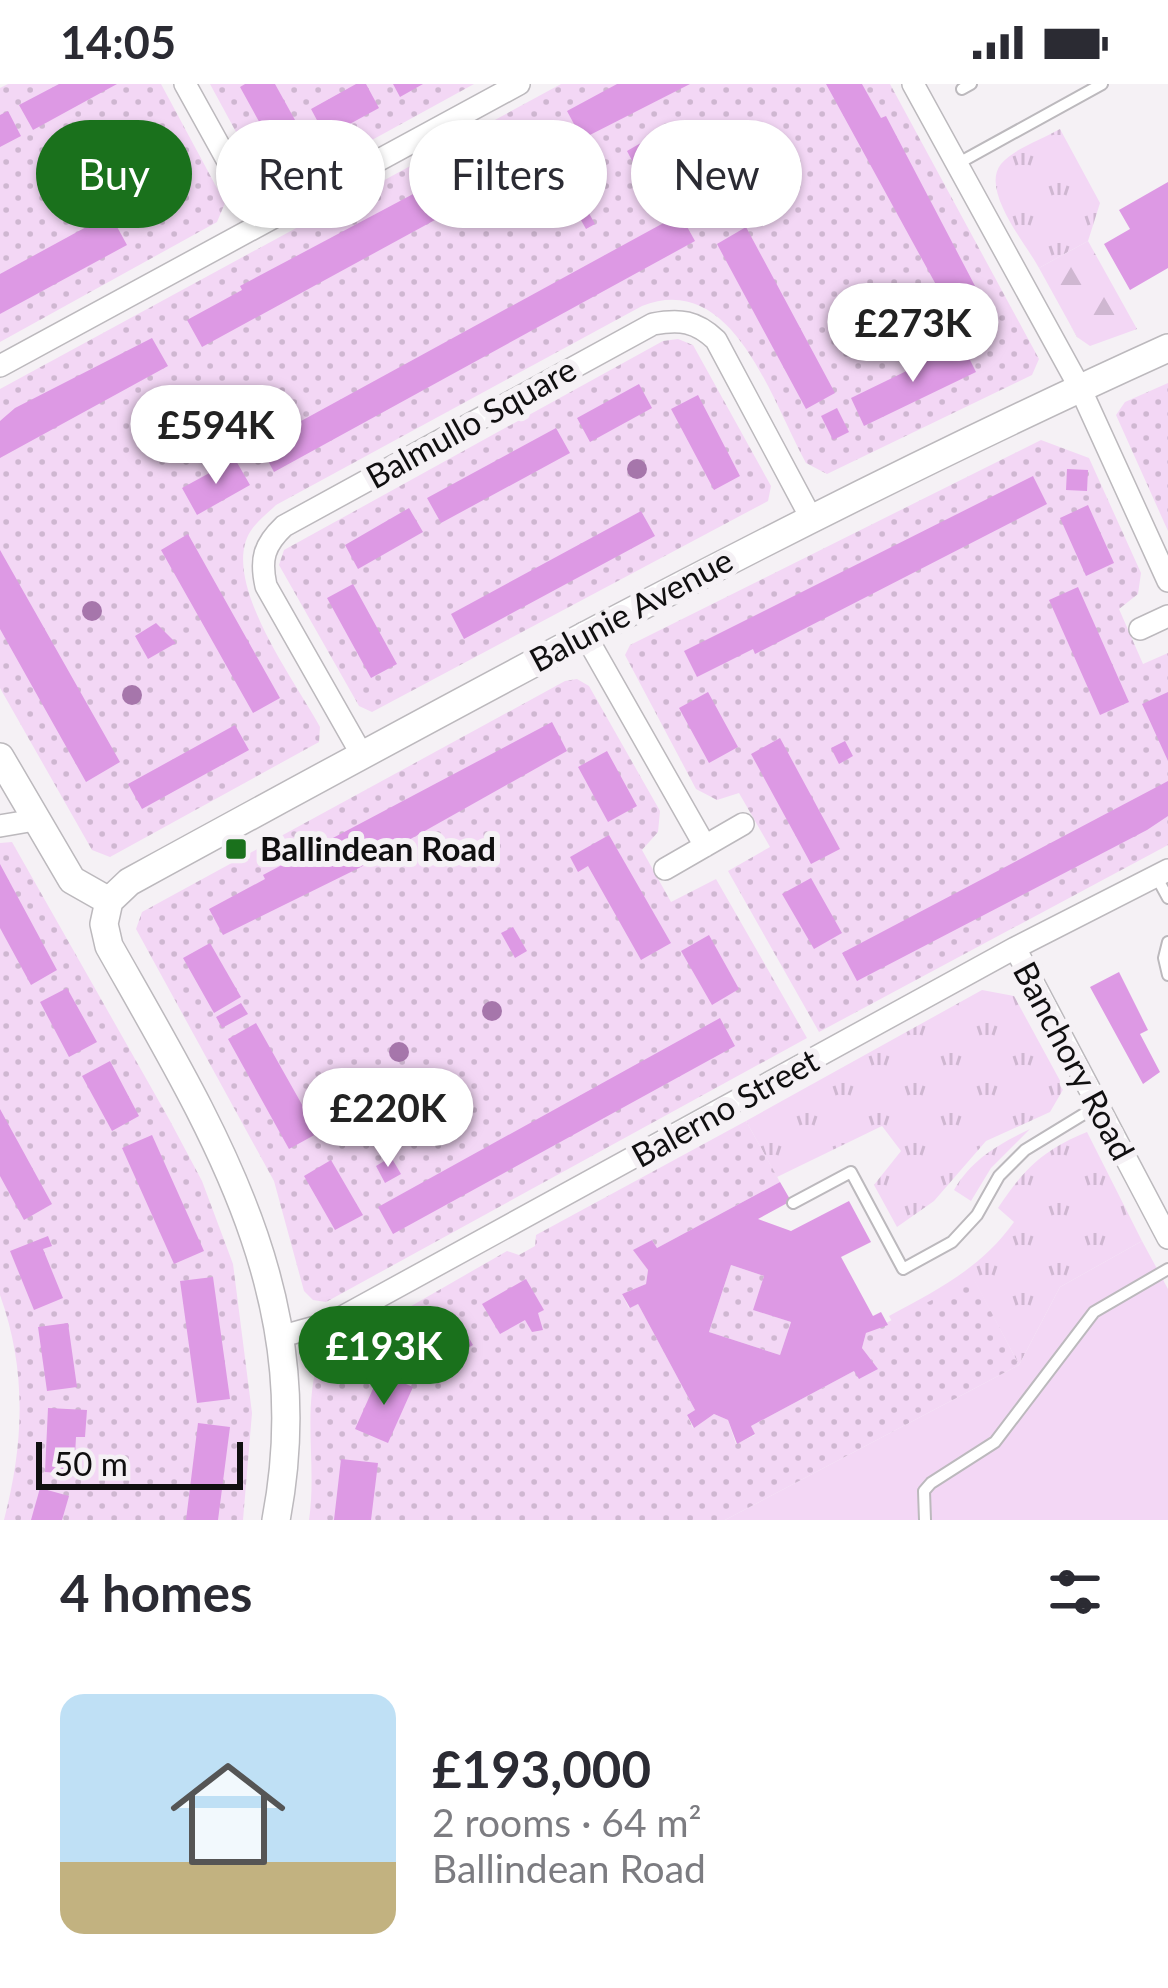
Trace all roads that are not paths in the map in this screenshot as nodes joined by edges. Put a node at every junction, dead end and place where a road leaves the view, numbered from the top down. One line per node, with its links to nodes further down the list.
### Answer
1 (185, 84): 7 (street)
2 (519, 84): 8 (street)
3 (913, 84): 9 (street)
4 (1064, 84): 6 (lane)
5 (1102, 84): 6 (lane)
6 (1073, 100): 9 (lane)
7 (216, 140)
8 (385, 157)
9 (957, 164): 13 (street)
10 (255, 228): 12 (street)
11 (1168, 348): 13 (street, Balunie Avenue)
12 (0, 367)
13 (1080, 388): 14 (street, Balunie Avenue); 15 (street)
14 (810, 516): 18 (street, Balunie Avenue); 19 (street, Balmullo Square)
15 (1168, 580)
16 (1168, 616): 17 (street)
17 (1140, 629)
18 (584, 633): 19 (street, Balunie Avenue); 24 (street)
19 (362, 755): 28 (street, Balunie Avenue)
20 (0, 757): 21 (street)
21 (35, 820): 23 (street); 28 (street)
22 (743, 824): 24 (street)
23 (0, 826)
24 (705, 846): 25 (street)
25 (665, 869)
26 (1162, 873): 27 (lane); 30 (street, Balerno Street)
27 (1168, 898)
28 (109, 901): 36 (street)
29 (1168, 942): 31 (lane)
30 (1015, 948): 32 (street, Banchory Road); 36 (street, Balerno Street)
31 (1168, 975)
32 (1097, 1106): 33 (lane); 34 (street, Banchory Road)
33 (793, 1202)
34 (1168, 1238)
35 (1168, 1269): 38 (lane)
36 (279, 1336): 37 (street)
37 (276, 1520)
38 (926, 1520)

